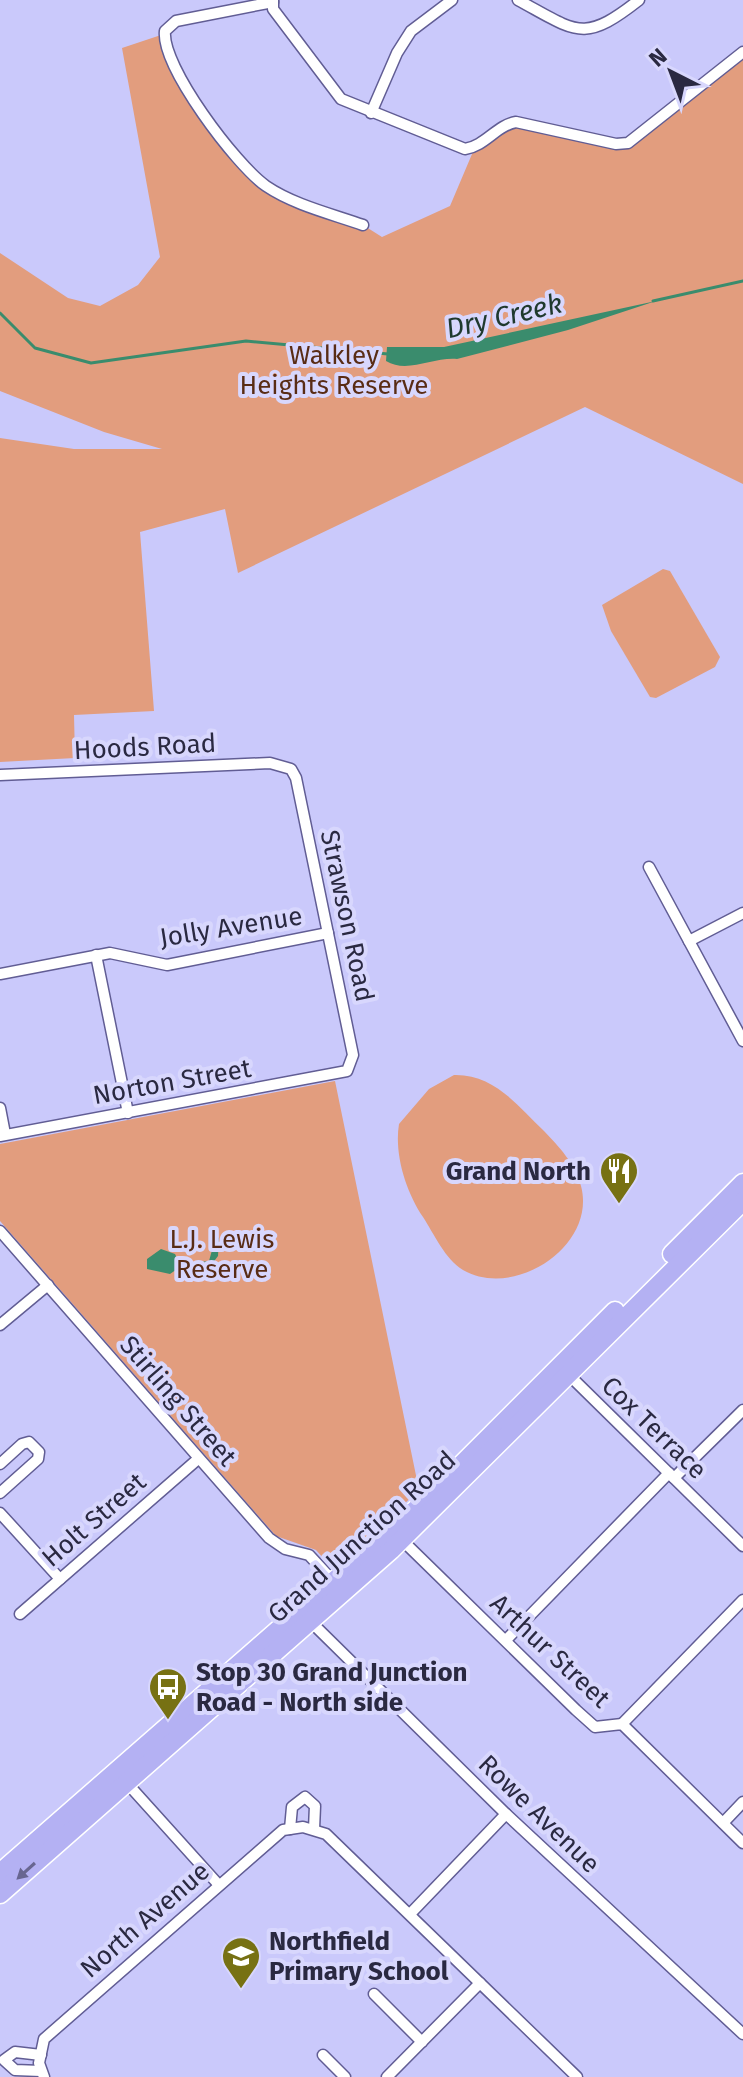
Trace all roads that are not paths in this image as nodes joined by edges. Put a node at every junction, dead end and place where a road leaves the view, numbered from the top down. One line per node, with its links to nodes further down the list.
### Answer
1 (452, 0): 6 (street)
2 (518, 0): 3 (street)
3 (639, 0)
4 (273, 1): 6 (street); 7 (street)
5 (743, 52): 6 (street)
6 (371, 113)
7 (363, 225)
8 (291, 769): 9 (street, Hoods Road); 12 (street, Strawson Road)
9 (0, 775)
10 (649, 867): 13 (street)
11 (743, 913): 13 (street)
12 (328, 933): 14 (street, Jolly Avenue); 17 (street, Strawson Road)
13 (689, 941): 16 (street)
14 (96, 955): 15 (street, Jolly Avenue); 19 (street)
15 (0, 974)
16 (743, 1041)
17 (347, 1071): 19 (street, Norton Street)
18 (0, 1108): 20 (street)
19 (128, 1113): 20 (street, Norton Street)
20 (3, 1135)
21 (743, 1183): 26 (highway, Grand Junction Road)
22 (743, 1201): 26 (highway, Grand Junction Road)
23 (0, 1231): 24 (street, Stirling Street)
24 (48, 1285): 25 (street); 28 (street, Stirling Street)
25 (0, 1325)
26 (564, 1371): 30 (street, Cox Terrace); 33 (highway, Grand Junction Road); 36 (highway, Grand Junction Road)
27 (743, 1410): 30 (street)
28 (198, 1459): 35 (street, Holt Street); 36 (street, Stirling Street)
29 (0, 1464): 31 (street)
30 (671, 1476): 34 (street, Cox Terrace); 40 (street)
31 (0, 1493)
32 (0, 1513): 35 (street)
33 (402, 1540): 36 (highway, Grand Junction Road); 40 (street, Arthur Street)
34 (743, 1546)
35 (60, 1579): 38 (street, Holt Street)
36 (338, 1587): 39 (highway, Grand Junction Road); 41 (highway, Grand Junction Road)
37 (743, 1600): 42 (street)
38 (20, 1614)
39 (310, 1621): 41 (highway, Grand Junction Road); 45 (street, Rowe Avenue)
40 (506, 1640): 42 (street, Arthur Street)
41 (246, 1668): 43 (highway, Grand Junction Road)
42 (622, 1724): 46 (street, Arthur Street)
43 (122, 1777): 50 (highway, Grand Junction Road); 51 (street); 52 (highway, Grand Junction Road, one-way to 52)
44 (743, 1802): 46 (street)
45 (506, 1814): 53 (street); 56 (street, Rowe Avenue)
46 (723, 1823): 49 (street, Arthur Street)
47 (308, 1828): 48 (street, North Avenue); 48 (street); 53 (street)
48 (290, 1829): 51 (street, North Avenue)
49 (743, 1843)
50 (0, 1873)
51 (218, 1884): 59 (street, North Avenue)
52 (0, 1894)
53 (410, 1914): 54 (street)
54 (480, 1983): 57 (street); 62 (street)
55 (374, 1994): 57 (street)
56 (743, 2034)
57 (422, 2042): 61 (street)
58 (323, 2055): 60 (street)
59 (41, 2066): 59 (street)
60 (345, 2077)
61 (387, 2077)
62 (577, 2077)

